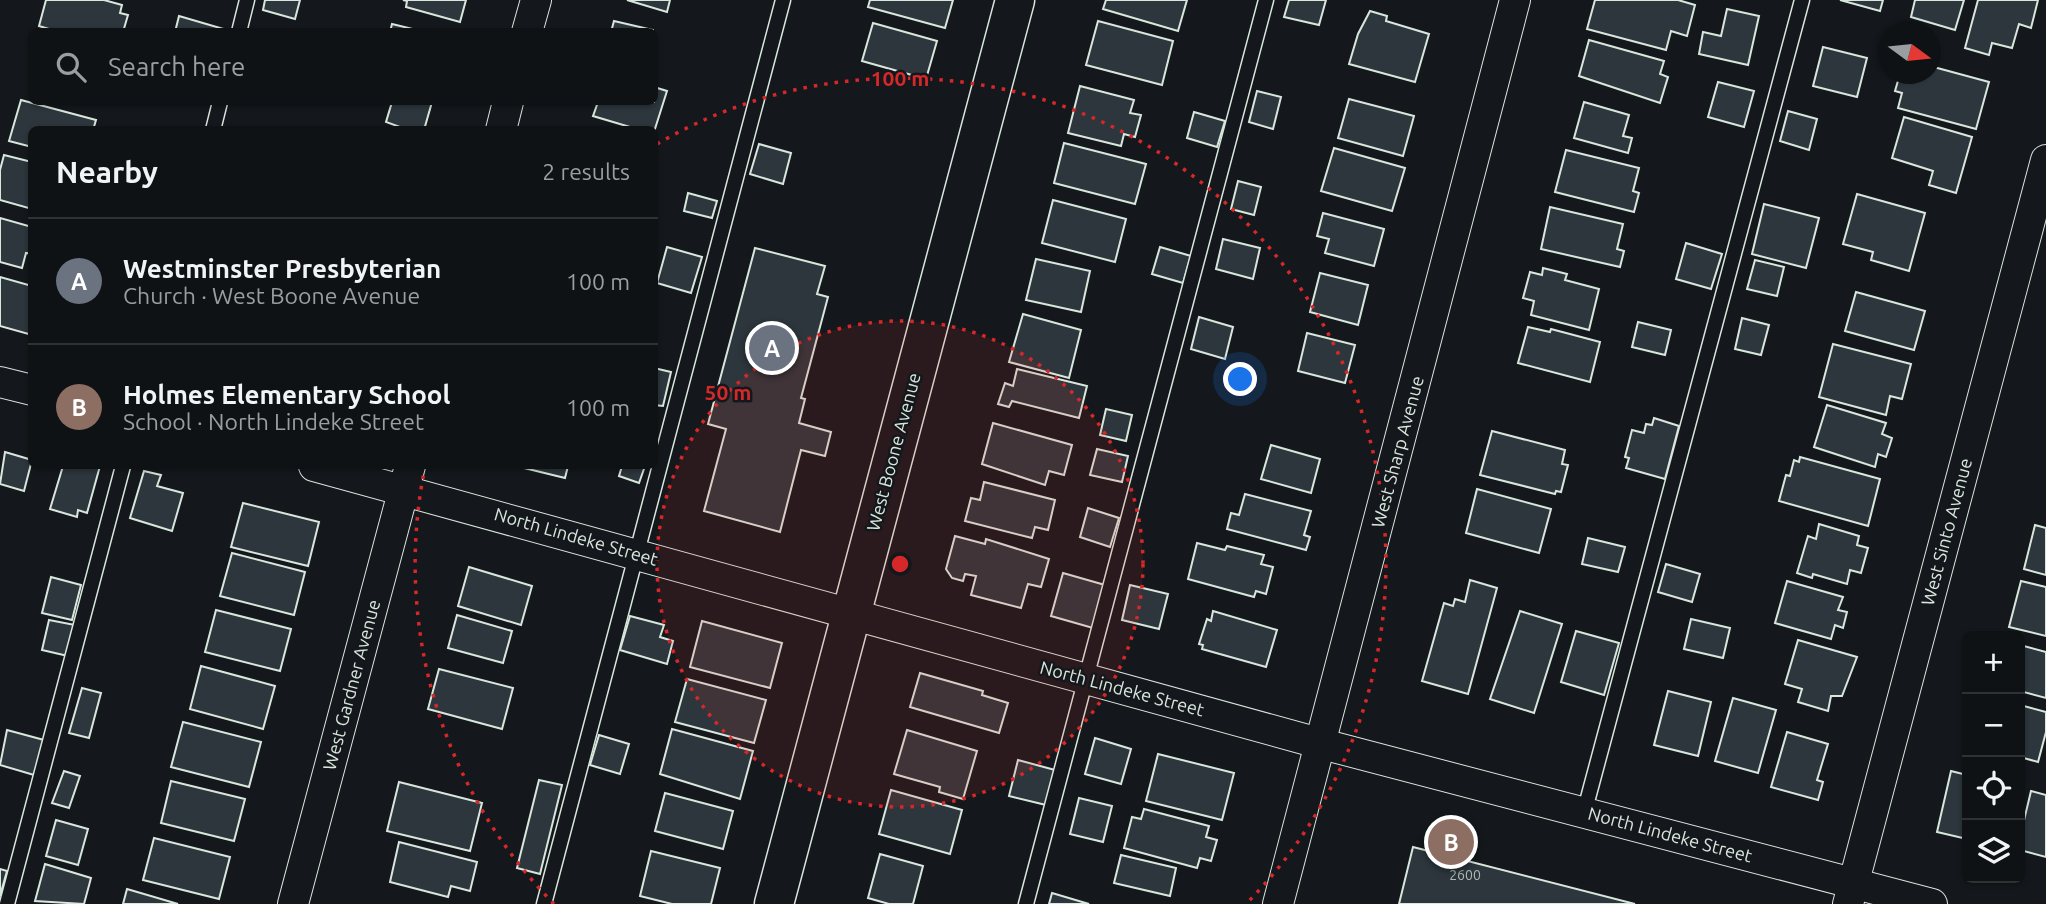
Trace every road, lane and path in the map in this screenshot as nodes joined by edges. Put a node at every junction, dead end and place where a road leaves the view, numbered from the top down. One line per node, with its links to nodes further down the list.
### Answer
1 (247, 0): 8 (lane)
2 (536, 0): 9 (street)
3 (783, 0): 20 (lane)
4 (1014, 0): 21 (main road, West Boone Avenue)
5 (1266, 0): 22 (lane)
6 (1515, 0): 23 (street, West Sharp Avenue)
7 (1802, 0): 24 (lane)
8 (240, 28)
9 (528, 28)
10 (219, 105): 12 (lane)
11 (507, 105): 13 (street)
12 (214, 126)
13 (502, 126)
14 (2046, 160): 25 (street, West Sinto Avenue)
15 (0, 382): 16 (street)
16 (28, 389)
17 (122, 469): 26 (lane)
18 (339, 469): 19 (street, North Lindeke Street)
19 (407, 477): 20 (street, North Lindeke Street); 27 (street, West Gardner Avenue)
20 (637, 555): 21 (street, North Lindeke Street); 28 (lane)
21 (851, 614): 22 (street, North Lindeke Street); 29 (main road, West Boone Avenue)
22 (1087, 680): 23 (street, North Lindeke Street); 30 (lane)
23 (1322, 744): 24 (street, North Lindeke Street); 31 (street, West Sharp Avenue)
24 (1584, 813): 25 (street, North Lindeke Street)
25 (1851, 894): 32 (street, North Lindeke Street)
26 (7, 904)
27 (293, 904)
28 (544, 904)
29 (774, 904)
30 (1026, 904)
31 (1278, 904)
32 (1932, 904)

